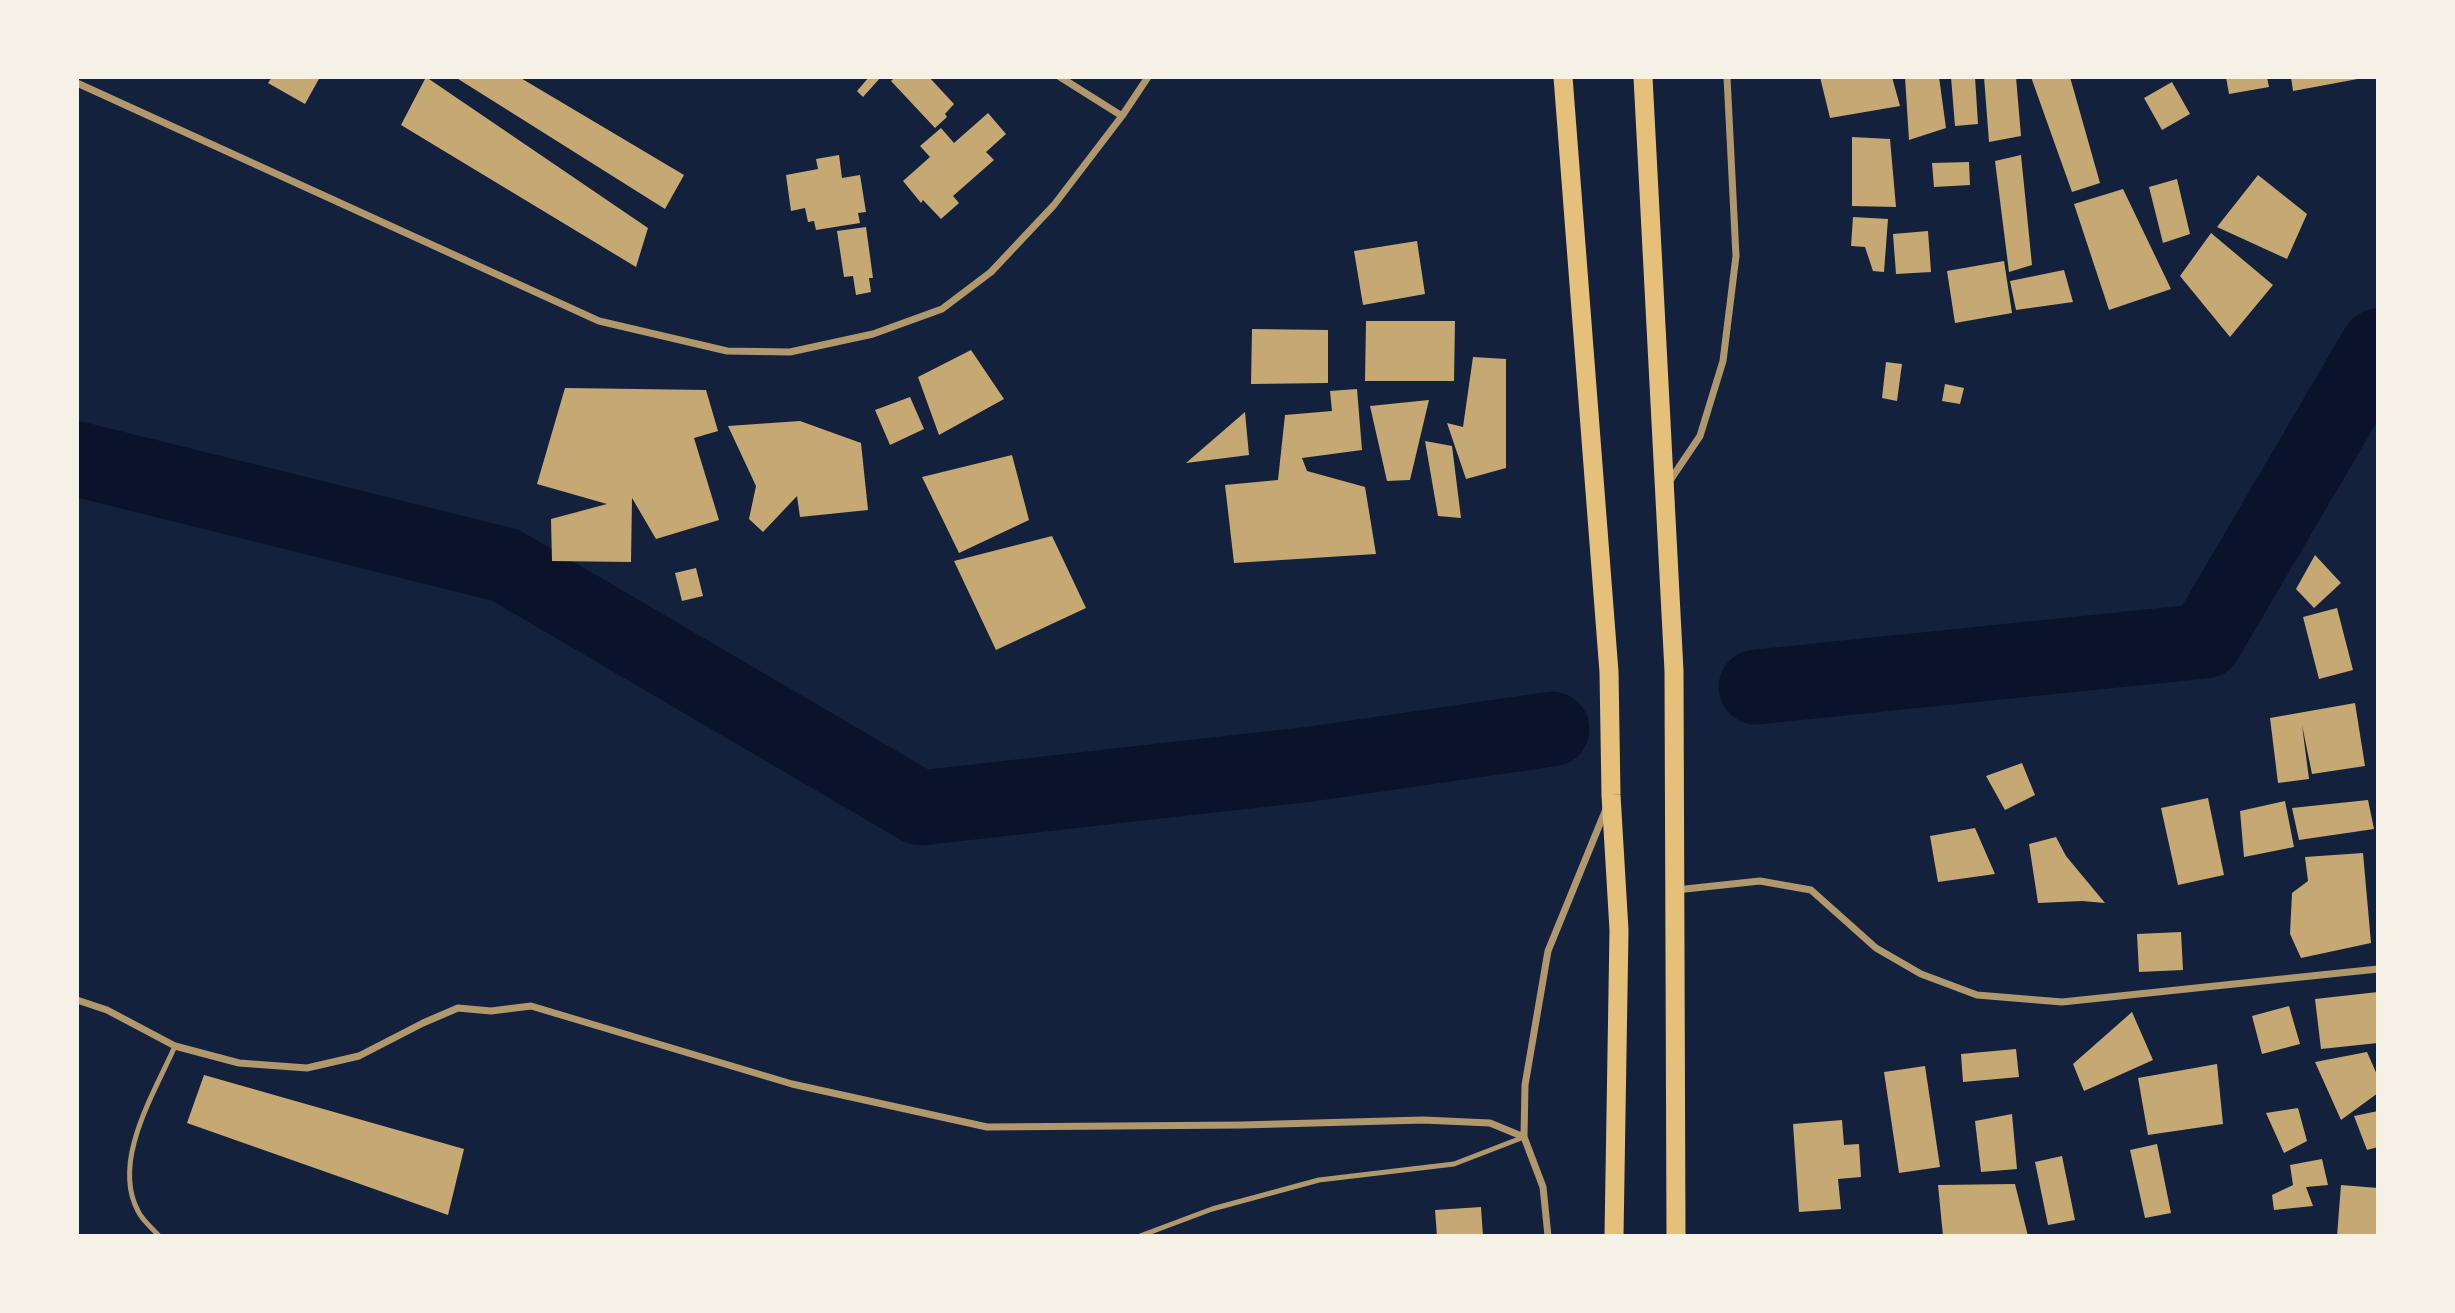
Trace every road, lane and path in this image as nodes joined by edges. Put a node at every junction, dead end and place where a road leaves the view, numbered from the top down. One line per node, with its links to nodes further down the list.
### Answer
1 (1060, 77): 7 (street)
2 (1147, 77): 7 (street)
3 (1563, 77): 9 (highway)
4 (1643, 77): 8 (highway)
5 (1727, 77): 8 (street)
6 (77, 83): 7 (street)
7 (1122, 116)
8 (1665, 488): 10 (highway)
9 (1611, 796): 14 (street); 18 (highway)
10 (1675, 891): 11 (street); 19 (highway)
11 (2378, 969)
12 (77, 1000): 13 (street)
13 (175, 1046): 14 (street); 15 (lane)
14 (1524, 1137): 16 (lane); 17 (street)
15 (159, 1236)
16 (1140, 1236)
17 (1548, 1236)
18 (1614, 1236)
19 (1676, 1236)

